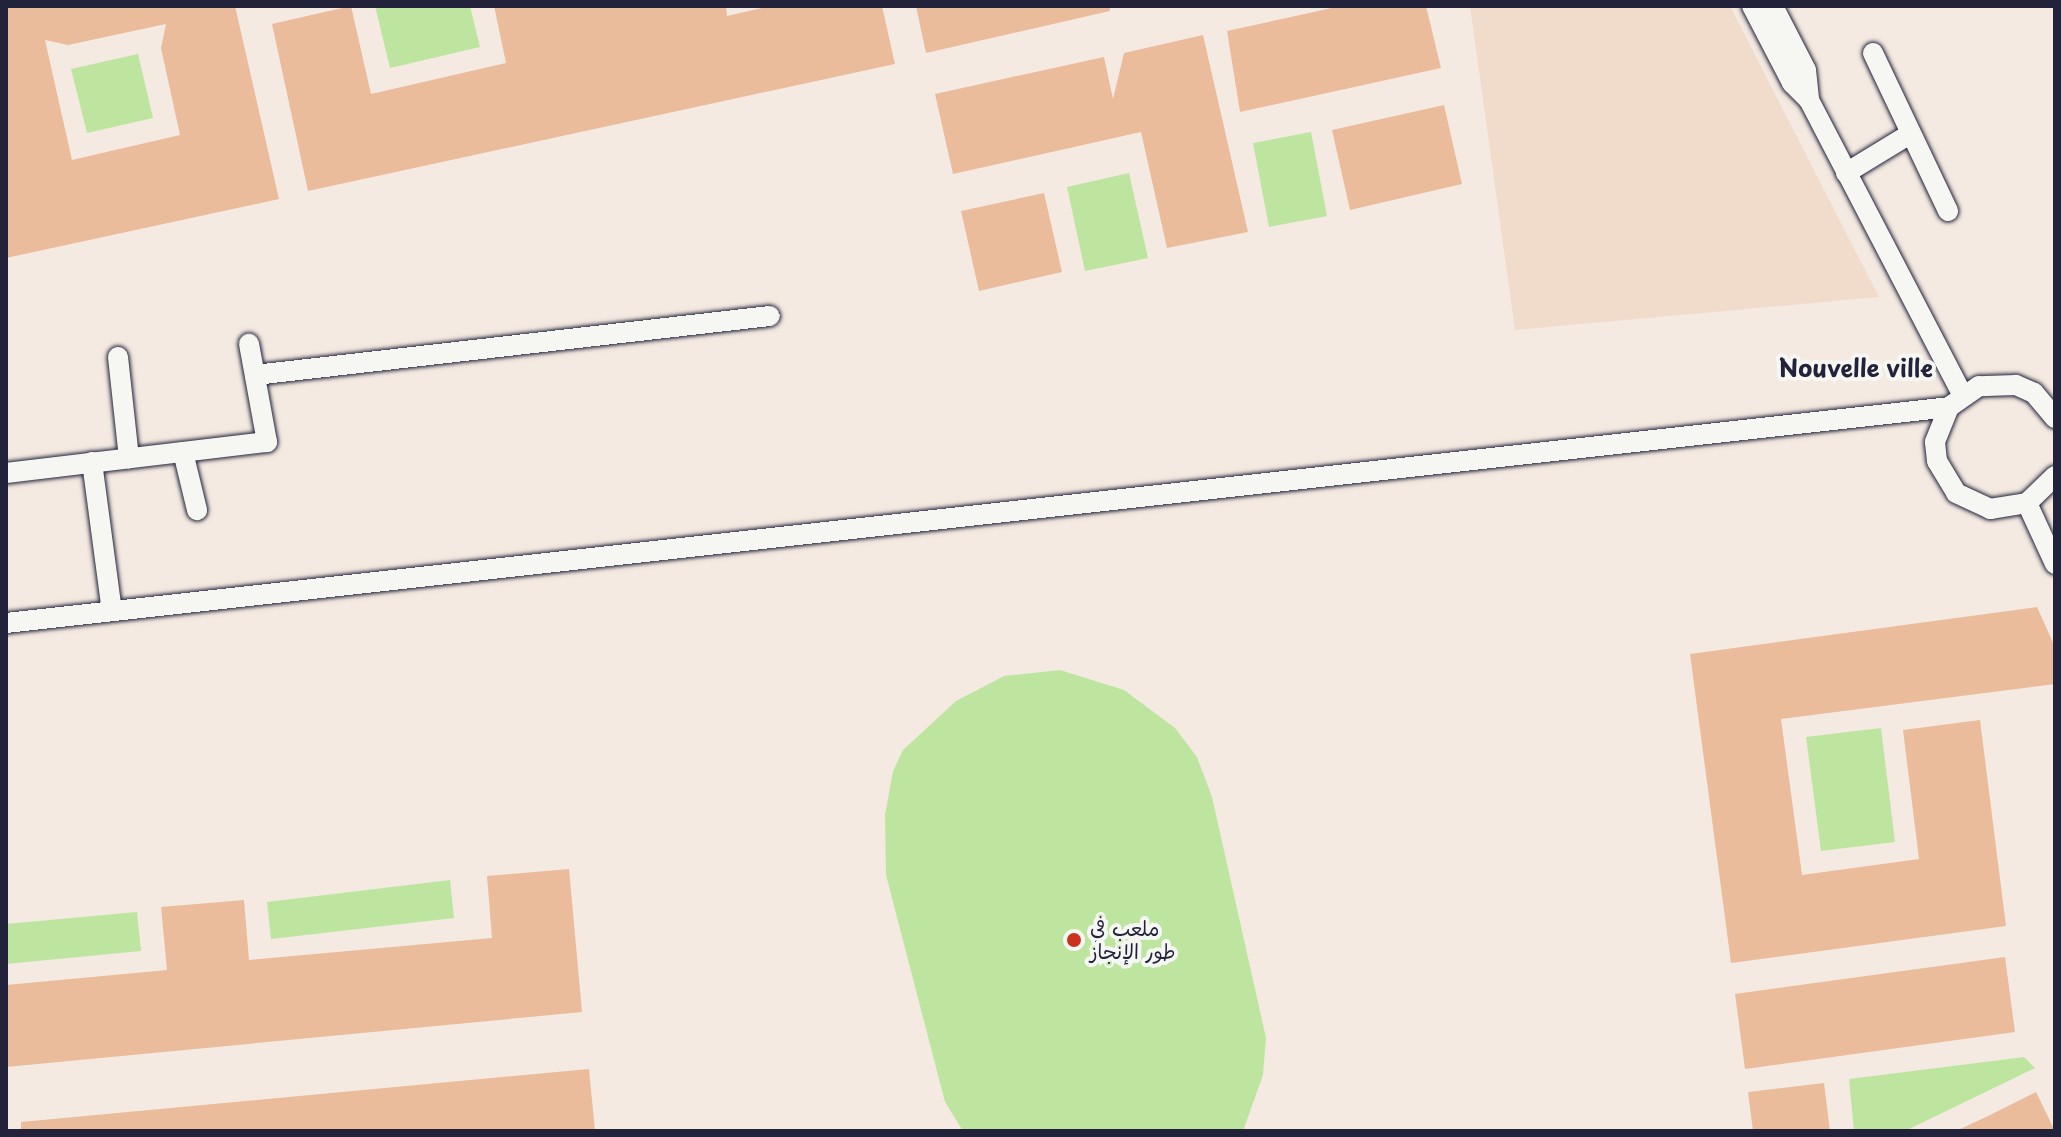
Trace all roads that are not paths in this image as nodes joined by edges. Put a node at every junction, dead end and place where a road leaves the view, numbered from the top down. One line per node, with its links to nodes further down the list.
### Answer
1 (1752, 6): 4 (street)
2 (1773, 6): 4 (street)
3 (1873, 53): 5 (street)
4 (1809, 100): 6 (street)
5 (1910, 134): 6 (street); 7 (street)
6 (1846, 173): 14 (street)
7 (1948, 211)
8 (770, 316): 11 (street)
9 (249, 344): 11 (street)
10 (118, 357): 17 (street)
11 (255, 375): 16 (street)
12 (2055, 388): 13 (street)
13 (2034, 393): 14 (street); 15 (street)
14 (1955, 401): 21 (street); 24 (street)
15 (2055, 418)
16 (183, 452): 17 (street); 22 (street)
17 (129, 458): 18 (street)
18 (92, 462): 19 (street); 24 (street)
19 (6, 473)
20 (2055, 477): 21 (street)
21 (2027, 503): 23 (street)
22 (197, 510)
23 (2055, 564)
24 (112, 611): 25 (street)
25 (6, 623)

